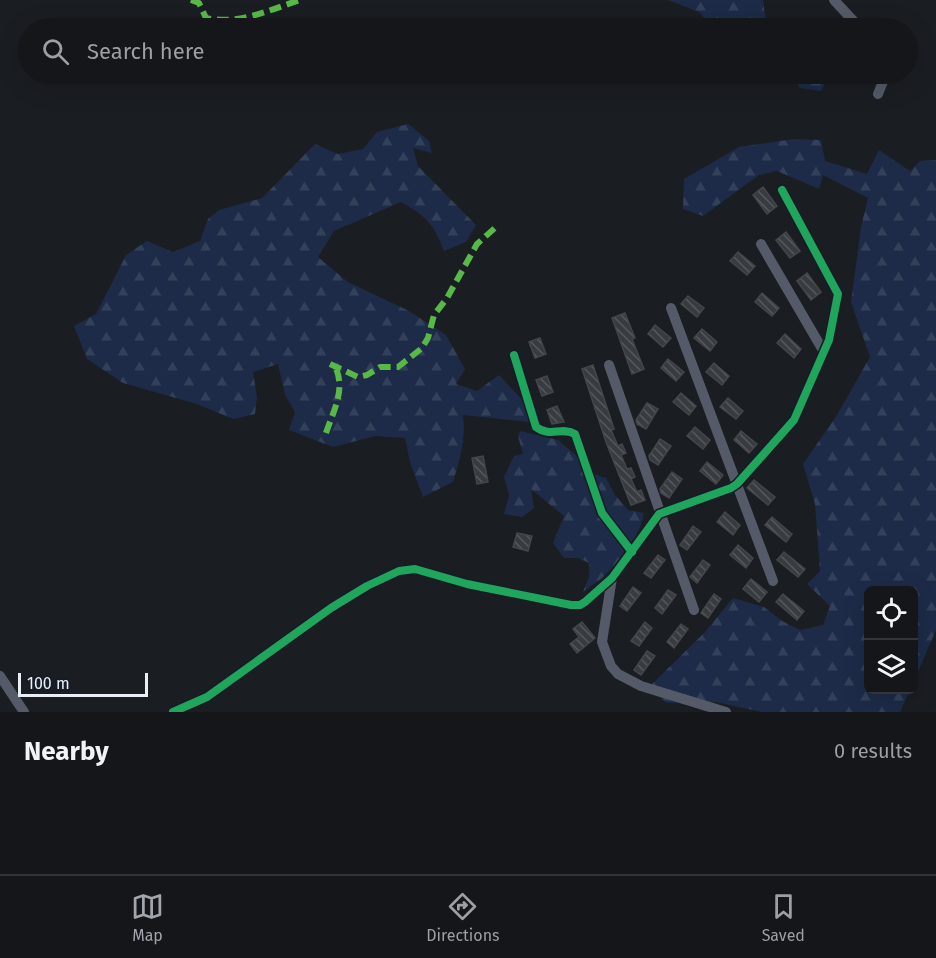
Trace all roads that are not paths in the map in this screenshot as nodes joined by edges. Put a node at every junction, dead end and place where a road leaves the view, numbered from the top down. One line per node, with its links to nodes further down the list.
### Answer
1 (834, 0): 2 (street)
2 (851, 18)
3 (882, 84): 4 (street)
4 (878, 94)
5 (782, 190): 8 (street)
6 (761, 244): 8 (street)
7 (671, 308): 11 (street)
8 (824, 352): 11 (street)
9 (514, 355): 13 (street)
10 (609, 365): 12 (street)
11 (737, 484): 12 (street); 15 (street)
12 (659, 514): 13 (street); 16 (street)
13 (632, 552): 14 (street)
14 (612, 579): 19 (street); 20 (street)
15 (773, 581)
16 (693, 610)
17 (0, 676): 18 (street)
18 (24, 712)
19 (173, 712)
20 (726, 712)

